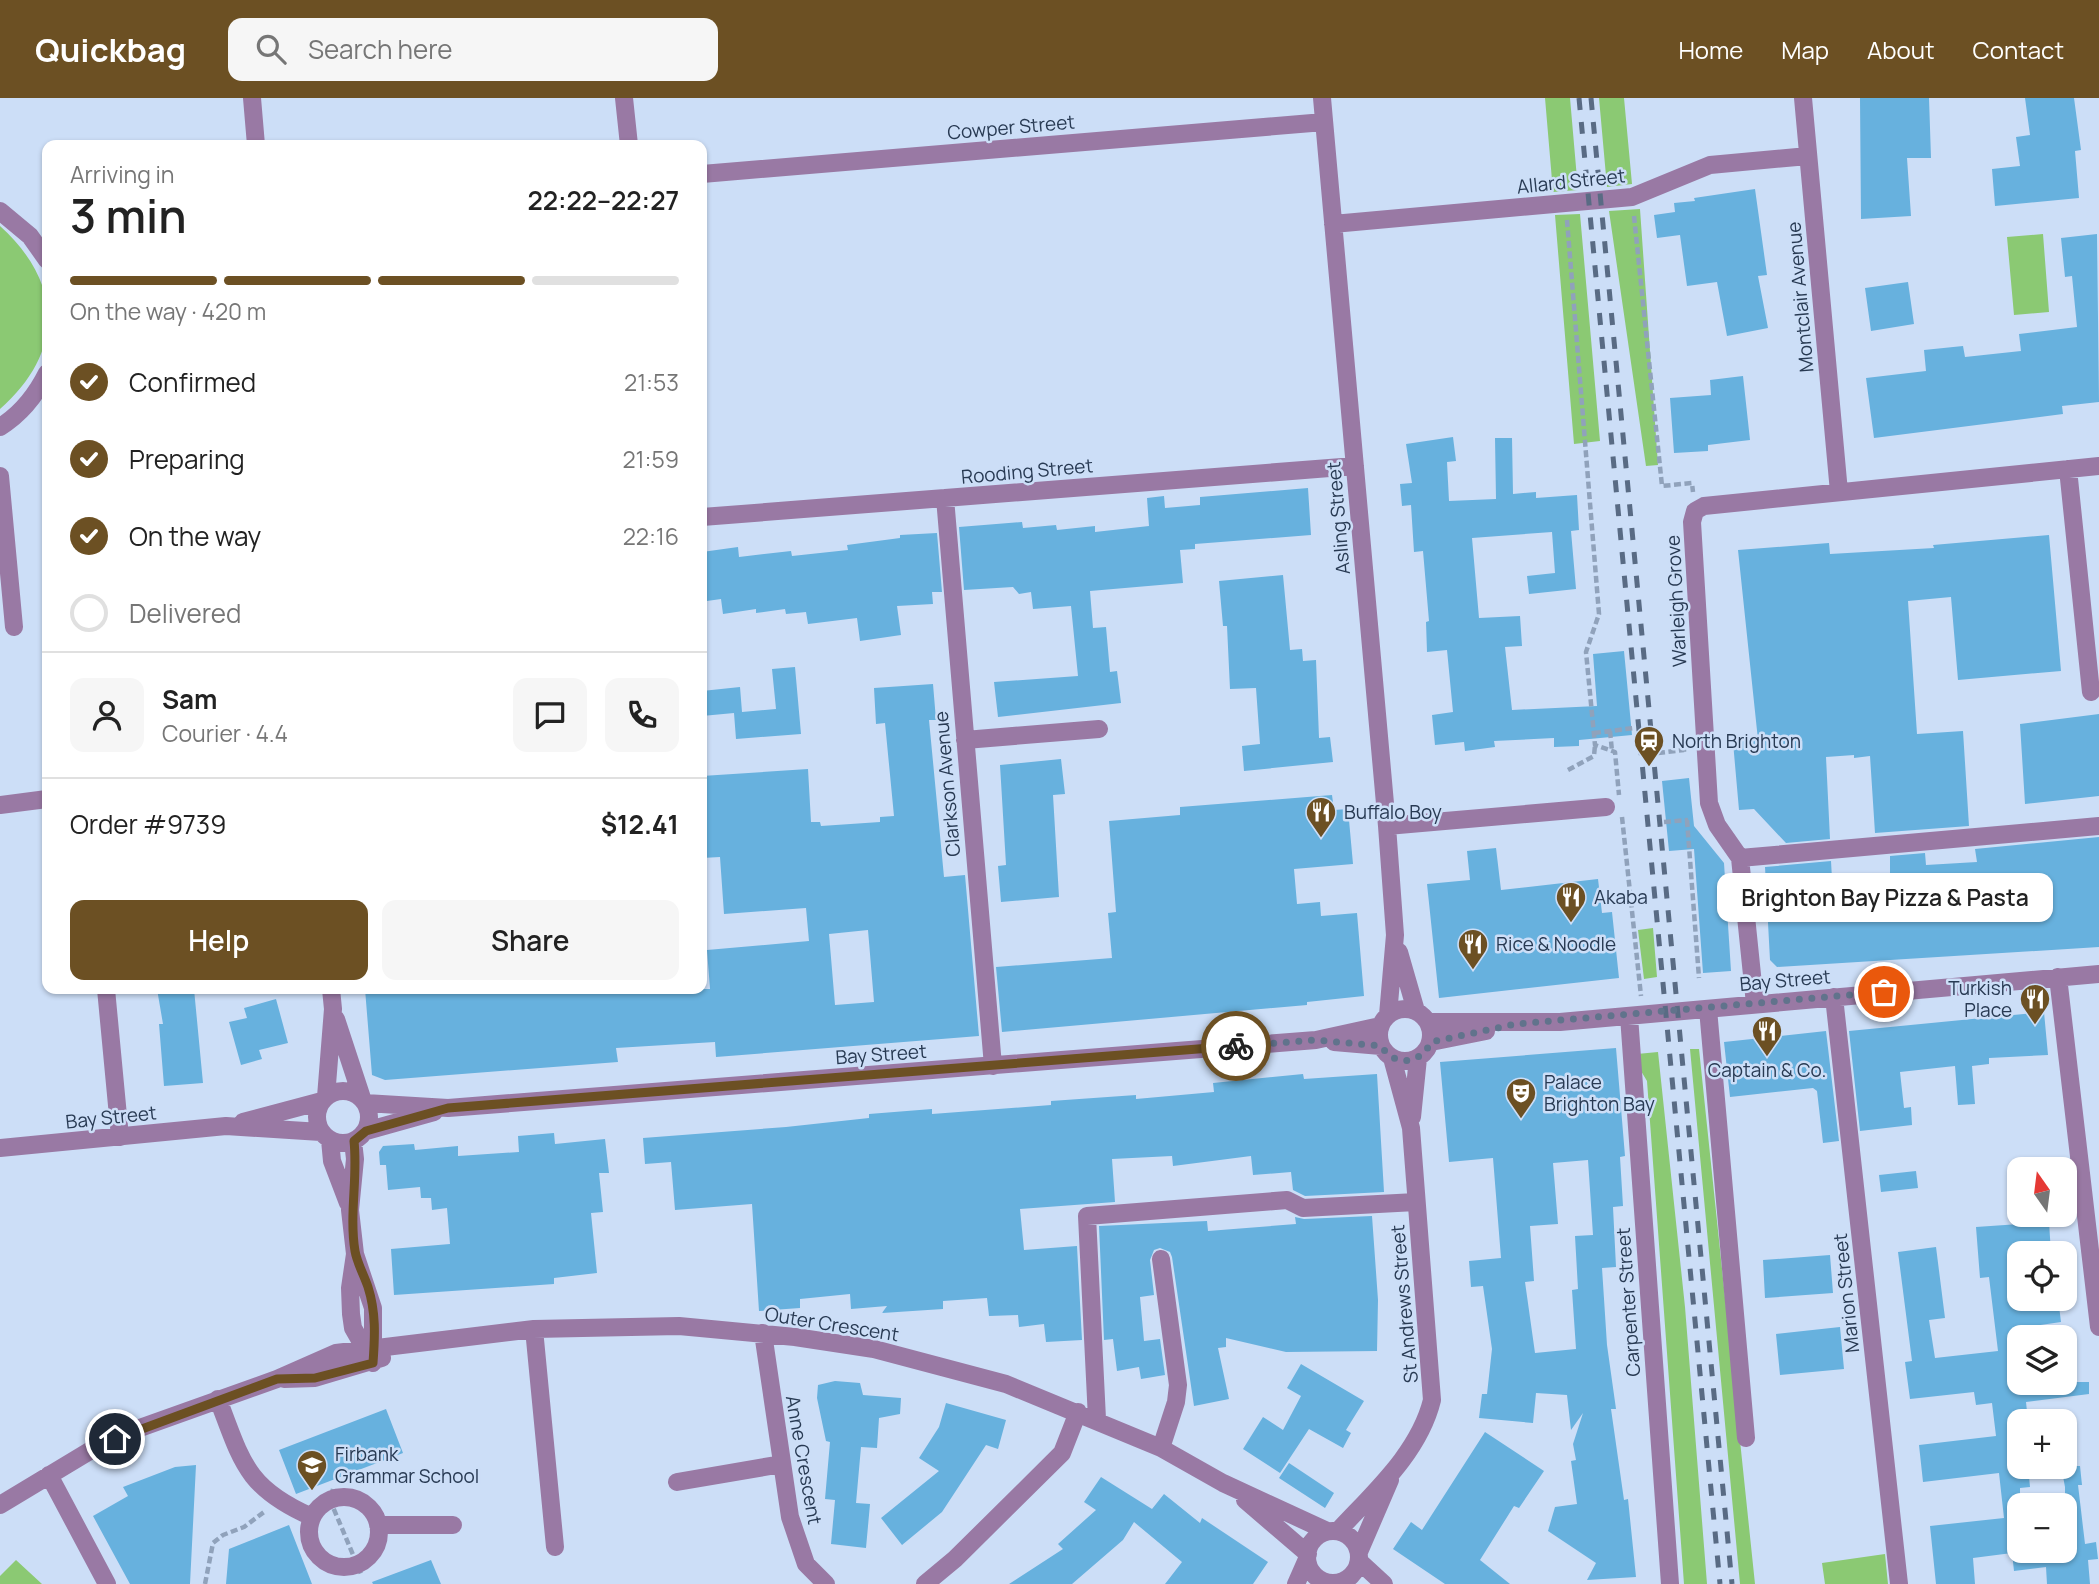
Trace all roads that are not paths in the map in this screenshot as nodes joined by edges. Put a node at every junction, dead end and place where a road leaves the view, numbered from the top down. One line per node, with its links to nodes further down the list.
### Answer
1 (252, 98): 6 (street)
2 (624, 98): 7 (street)
3 (1322, 98): 5 (street, Asling Street)
4 (1803, 98): 8 (street, Montclair Avenue)
5 (1324, 122): 9 (street, Cowper Street); 11 (street, Asling Street)
6 (256, 140)
7 (628, 140)
8 (1808, 156): 11 (street, Allard Street); 19 (street, Montclair Avenue)
9 (707, 174)
10 (0, 211): 12 (street)
11 (1333, 224): 15 (street, Asling Street)
12 (42, 253)
13 (42, 381): 14 (street)
14 (0, 427)
15 (1355, 466): 20 (street, Rooding Street); 30 (street, Asling Street)
16 (2099, 466): 17 (street, Warleigh Grove)
17 (2068, 469): 19 (street, Warleigh Grove); 23 (street)
18 (0, 476): 22 (street)
19 (1839, 492): 31 (street, Warleigh Grove)
20 (945, 498): 21 (street, Rooding Street); 25 (street, Clarkson Avenue)
21 (707, 517)
22 (14, 627)
23 (2091, 692)
24 (1099, 729): 25 (street)
25 (965, 740): 49 (street, Clarkson Avenue)
26 (42, 800): 27 (street)
27 (0, 805)
28 (1606, 807): 30 (street)
29 (2099, 825): 31 (street)
30 (1387, 826): 32 (street, Asling Street)
31 (1740, 858): 38 (street, Warleigh Grove)
32 (1395, 935): 42 (street, Asling Street); 43 (street, Asling Street)
33 (2099, 974): 34 (street, Bay Street)
34 (2058, 977): 37 (street, Bay Street); 62 (street)
35 (106, 994): 57 (street)
36 (332, 994): 39 (street)
37 (1834, 997): 38 (street, Bay Street); 91 (street, Marion Street)
38 (1755, 1004): 40 (street, Bay Street)
39 (333, 1009): 50 (street); 51 (street)
40 (1708, 1009): 41 (street, Bay Street); 69 (street)
41 (1636, 1015): 44 (street, Bay Street); 90 (street, Carpenter Street)
42 (1422, 1016): 43 (street); 44 (street, Bay Street); 46 (street)
43 (1384, 1021): 45 (street, Bay Street); 47 (street)
44 (1516, 1024): 46 (street, Bay Street)
45 (1316, 1040): 47 (street, Bay Street); 49 (street, Bay Street)
46 (1431, 1042): 48 (street)
47 (1387, 1052): 48 (street); 54 (street, St Andrews Street)
48 (1418, 1058): 54 (street, St Andrews Street)
49 (993, 1066): 52 (street, Bay Street)
50 (324, 1099): 51 (street); 53 (street, Bay Street); 55 (street)
51 (364, 1101): 52 (street, Bay Street); 56 (street)
52 (448, 1108): 56 (street, Bay Street)
53 (226, 1126): 55 (street, Bay Street); 57 (street, Bay Street)
54 (1410, 1128): 59 (street, St Andrews Street)
55 (325, 1136): 56 (street); 60 (street)
56 (360, 1136): 60 (street)
57 (120, 1137): 58 (street, Bay Street)
58 (0, 1148)
59 (1416, 1202): 68 (street); 72 (street, St Andrews Street)
60 (351, 1210): 65 (street)
61 (1161, 1259): 70 (street)
62 (2099, 1327)
63 (534, 1329): 64 (street, Outer Crescent); 65 (street, Outer Crescent); 81 (street)
64 (763, 1333): 67 (street, Outer Crescent); 71 (street, Anne Crescent)
65 (370, 1351): 66 (street, Outer Crescent)
66 (218, 1399): 73 (street, Outer Crescent); 77 (street)
67 (1078, 1412): 68 (street, Outer Crescent); 87 (street)
68 (1097, 1419): 70 (street, Outer Crescent)
69 (1746, 1437)
70 (1161, 1448): 75 (street, Outer Crescent)
71 (782, 1464): 74 (street); 86 (street, Anne Crescent)
72 (1396, 1468): 80 (street, St Andrews Street); 83 (street, St Andrews Street)
73 (49, 1475): 76 (street, Outer Crescent); 85 (street)
74 (677, 1482)
75 (1223, 1483): 80 (street, Outer Crescent); 82 (street, Outer Crescent)
76 (0, 1504)
77 (312, 1517): 78 (street); 78 (street)
78 (378, 1525): 79 (street)
79 (453, 1525)
80 (1333, 1531): 82 (street); 83 (street)
81 (555, 1547)
82 (1307, 1556): 84 (street); 88 (street)
83 (1359, 1557): 84 (street); 89 (street)
84 (1336, 1583)
85 (107, 1584)
86 (826, 1584)
87 (925, 1584)
88 (1296, 1584)
89 (1384, 1584)
90 (1670, 1584)
91 (1899, 1584)

